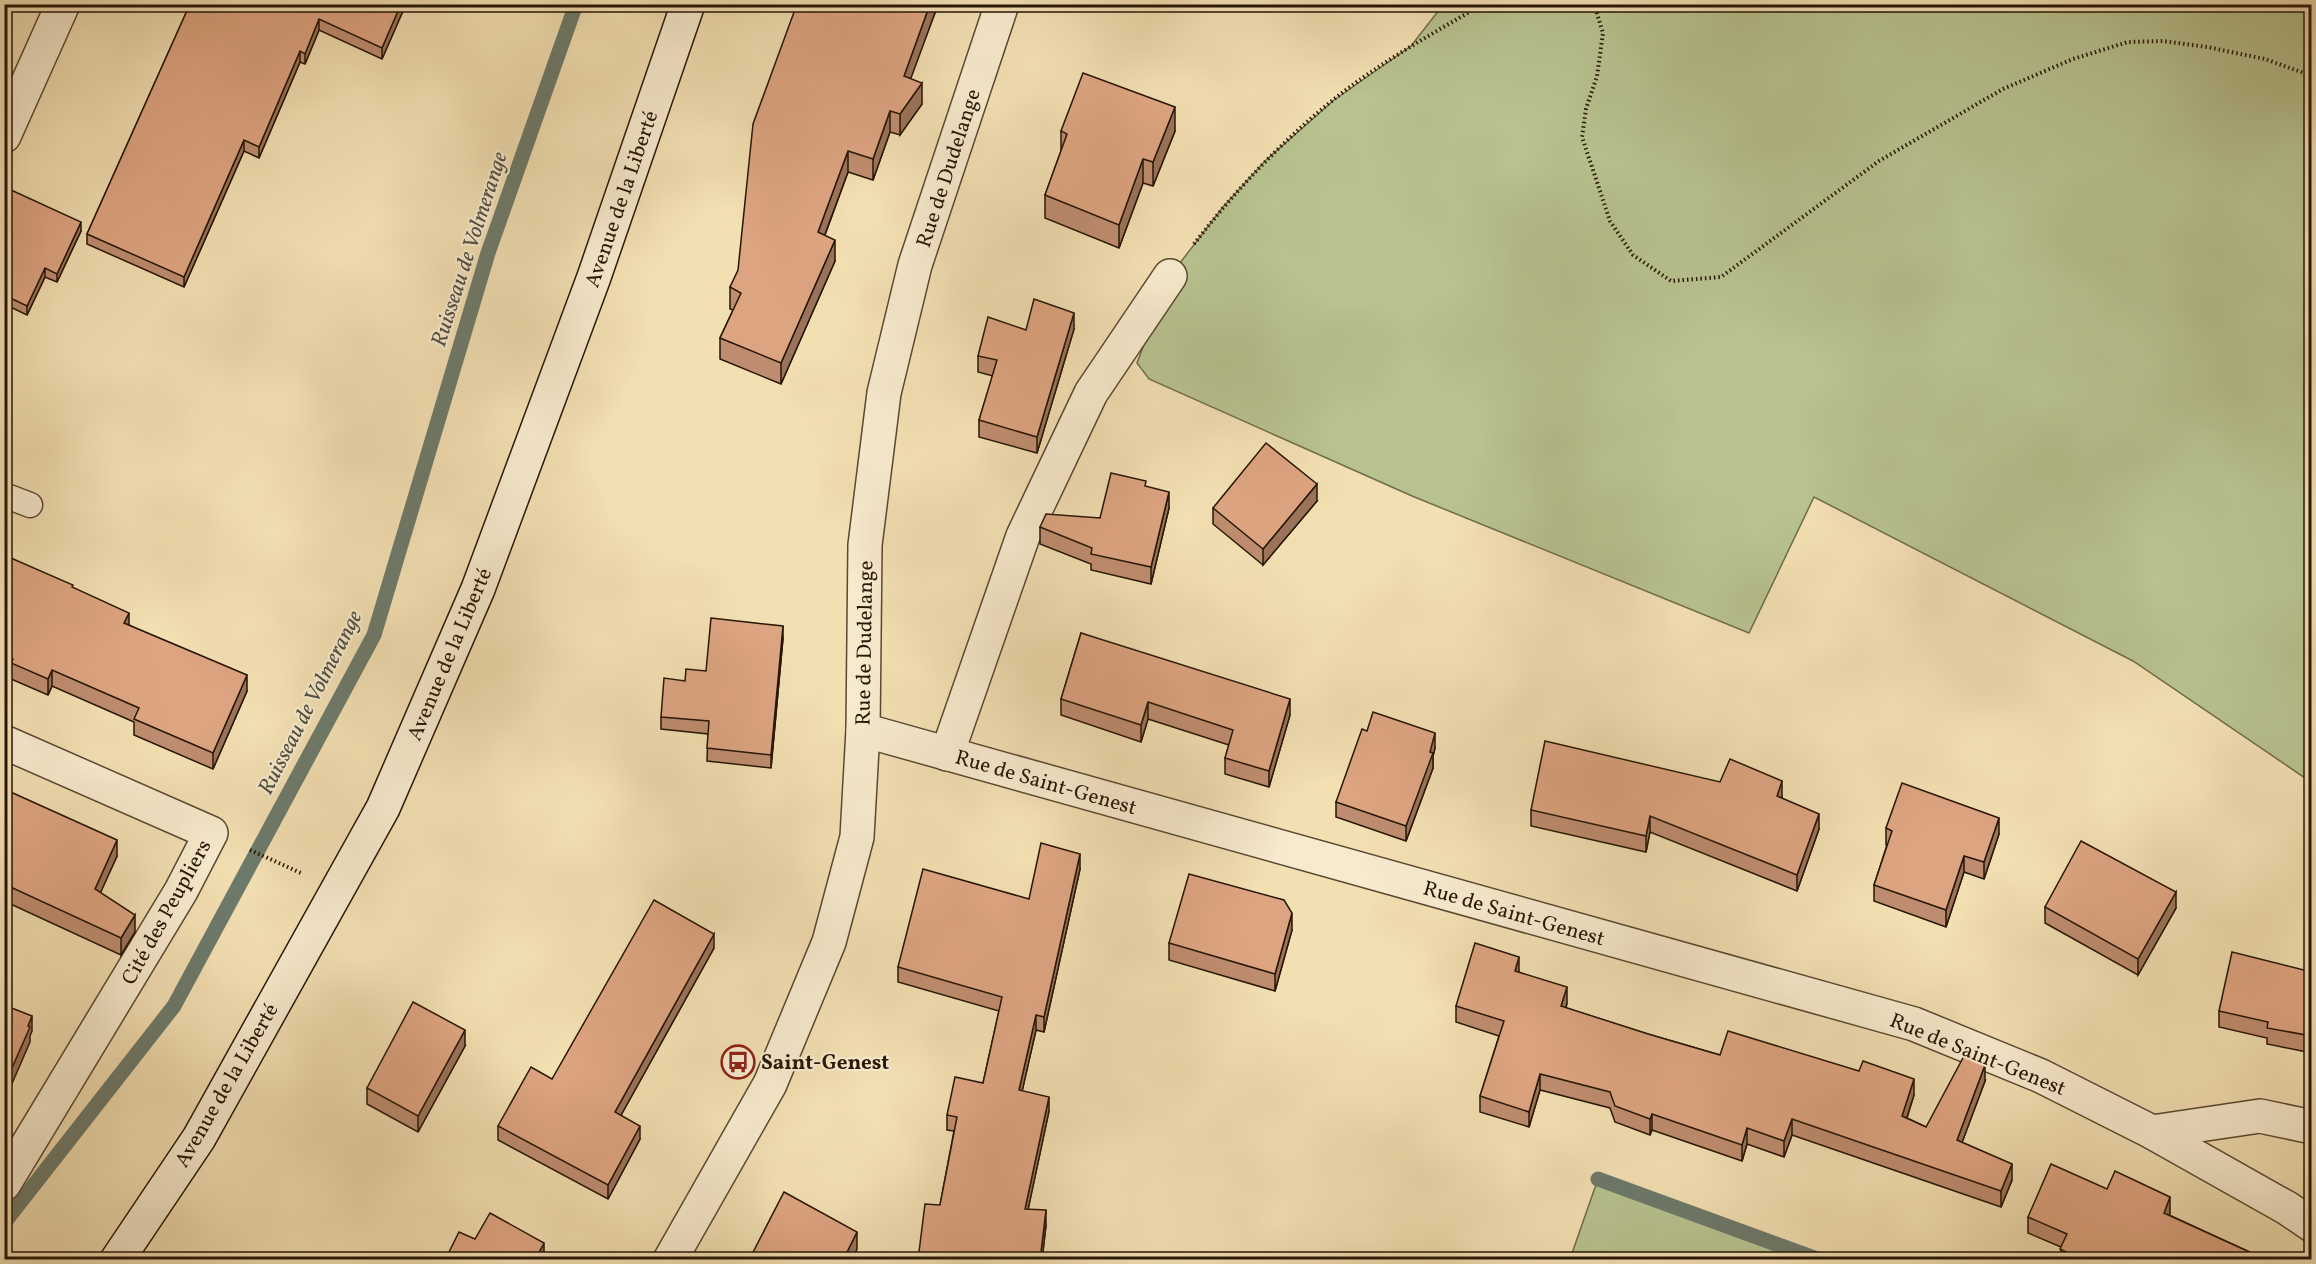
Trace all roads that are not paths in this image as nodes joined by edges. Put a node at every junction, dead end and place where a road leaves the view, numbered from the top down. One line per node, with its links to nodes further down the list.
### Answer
1 (63, 4): 4 (street)
2 (688, 4): 15 (street, Avenue de la Liberté)
3 (1002, 4): 8 (street, Rue de Dudelange)
4 (4, 136)
5 (1170, 276): 10 (street)
6 (4, 495): 7 (lane)
7 (30, 505)
8 (863, 730): 10 (street, Rue de Saint-Genest); 16 (street, Rue de Dudelange)
9 (4, 742): 13 (street, Cité des Peupliers)
10 (947, 754): 12 (street, Rue de Saint-Genest)
11 (2312, 1126): 12 (street)
12 (2152, 1132): 14 (street, Rue de Saint-Genest)
13 (4, 1184)
14 (2312, 1226)
15 (117, 1260)
16 (670, 1260)

